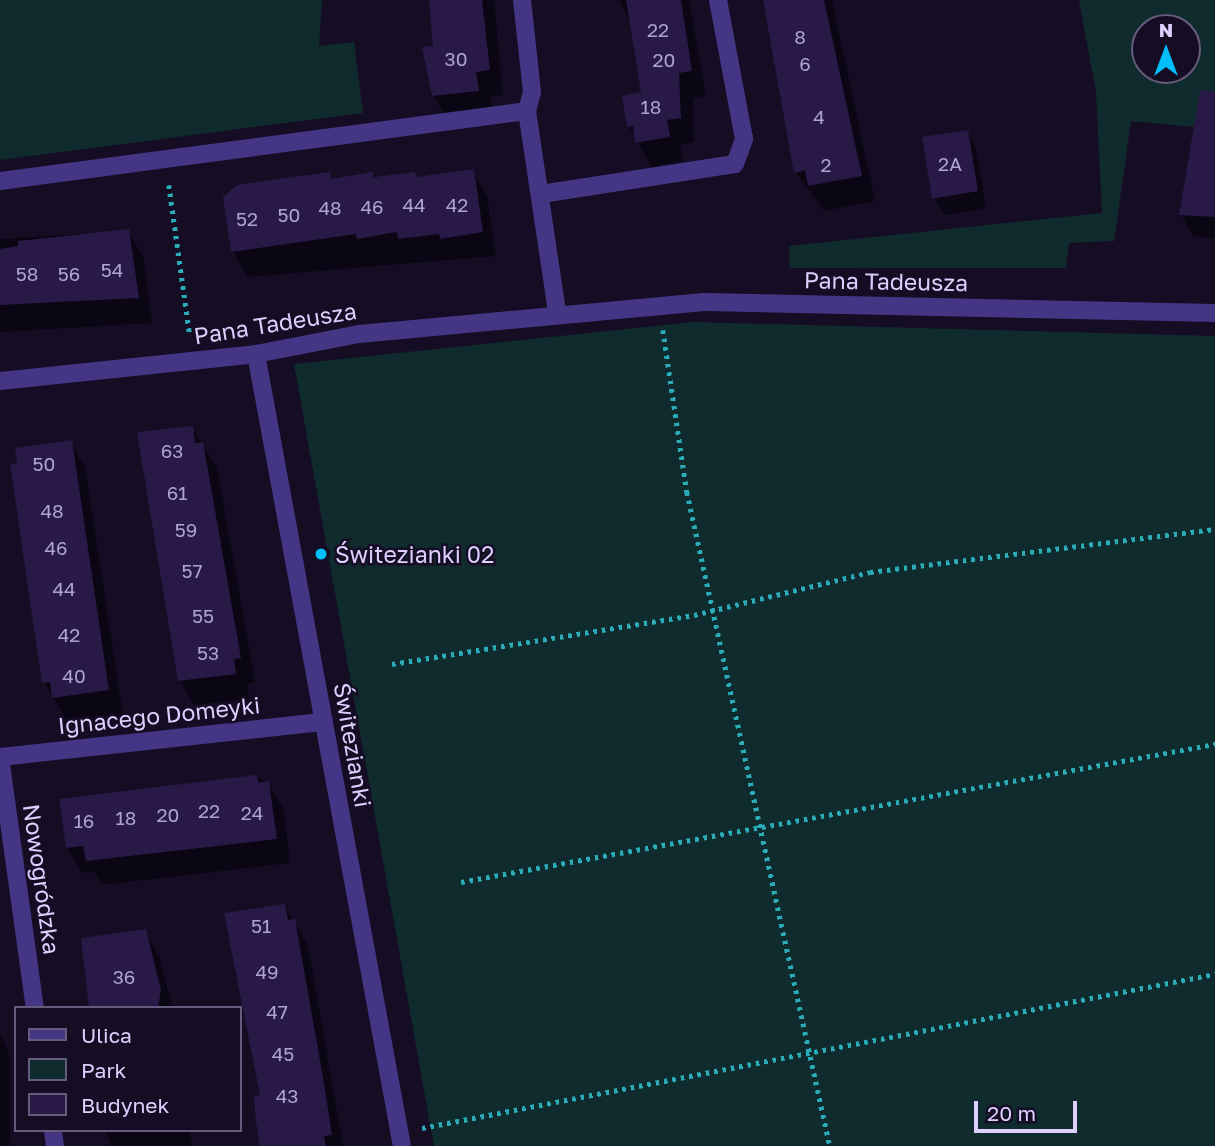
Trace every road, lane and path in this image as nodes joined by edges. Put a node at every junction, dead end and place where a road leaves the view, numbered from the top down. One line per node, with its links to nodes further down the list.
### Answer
1 (522, 0): 3 (street)
2 (718, 0): 6 (street)
3 (527, 111): 4 (street); 6 (street)
4 (165, 157): 5 (street); 11 (path)
5 (0, 181)
6 (541, 194): 7 (street)
7 (557, 312): 8 (street, Pana Tadeusza); 10 (street, Pana Tadeusza)
8 (1215, 313)
9 (663, 329): 14 (path)
10 (256, 354): 11 (street, Pana Tadeusza); 16 (street, Świtezianki)
11 (193, 362): 12 (street, Pana Tadeusza)
12 (0, 382)
13 (1215, 529): 14 (path)
14 (711, 610): 15 (path); 19 (path)
15 (392, 664)
16 (324, 722): 18 (street, Ignacego Domeyki); 25 (street, Świtezianki)
17 (1215, 744): 19 (path)
18 (0, 757): 22 (street, Nowogródzka)
19 (759, 831): 20 (path); 23 (path)
20 (461, 882)
21 (1215, 974): 23 (path)
22 (35, 1006)
23 (809, 1051): 24 (path); 26 (path)
24 (422, 1128)
25 (402, 1146)
26 (830, 1146)

